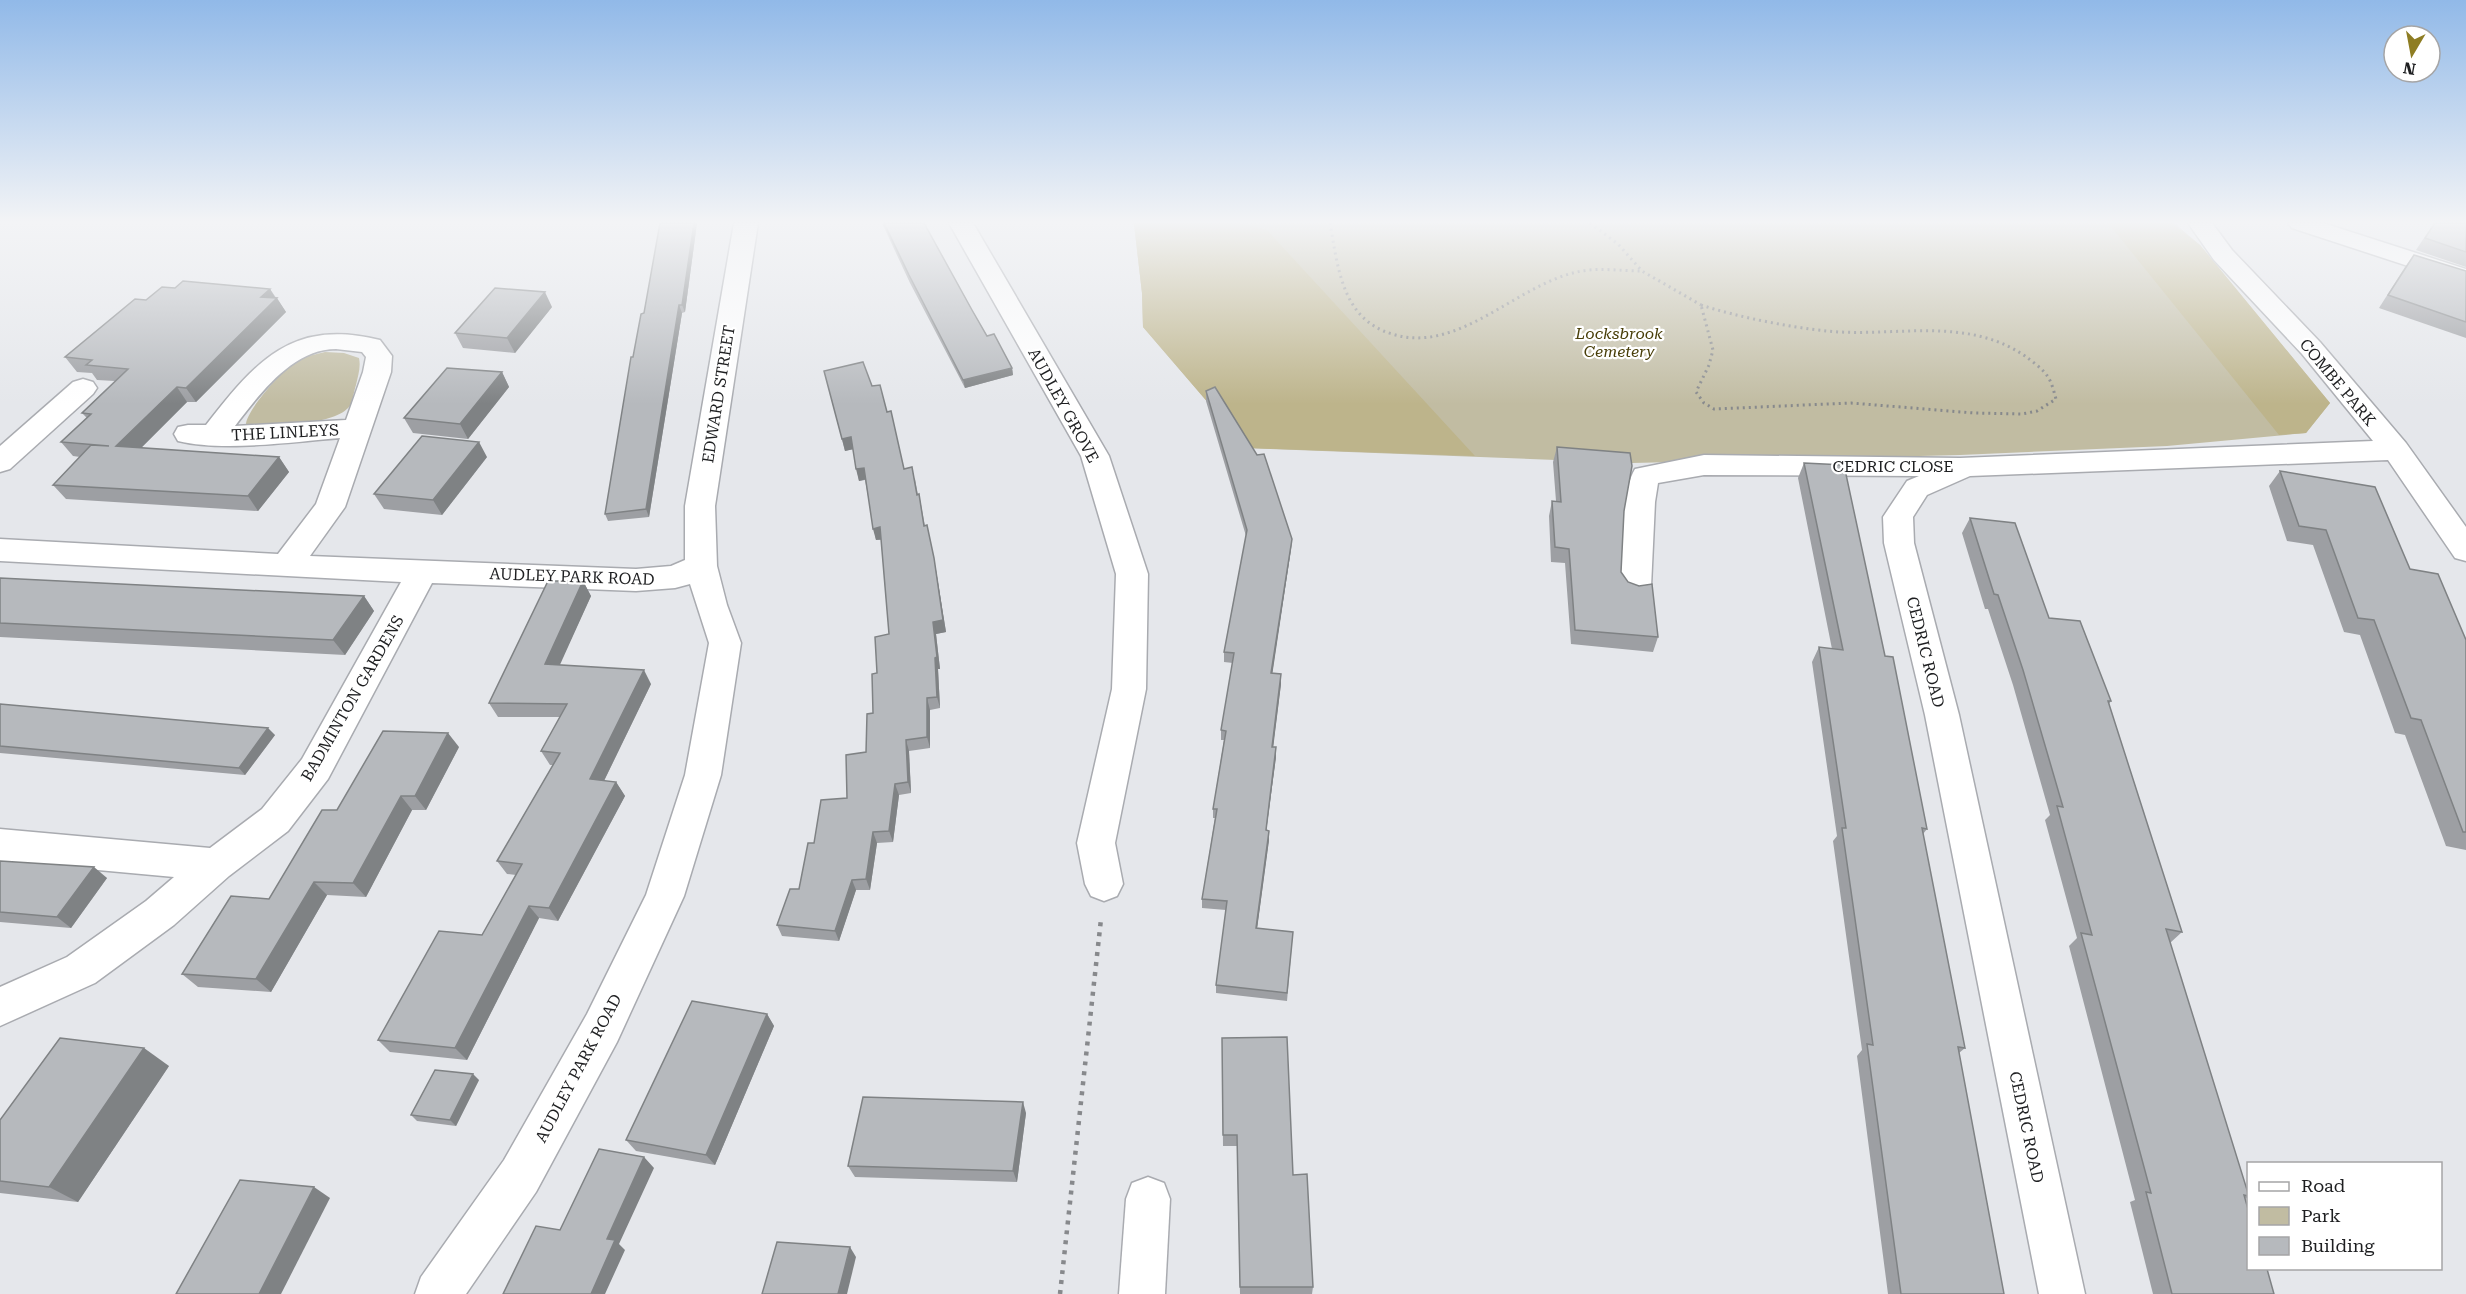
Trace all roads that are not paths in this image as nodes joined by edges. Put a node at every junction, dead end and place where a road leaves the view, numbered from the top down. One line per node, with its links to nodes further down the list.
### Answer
1 (736, 283): 12 (street, EDWARD STREET)
2 (996, 283): 17 (street, AUDLEY GROVE)
3 (2250, 283): 6 (street, COMBE PARK)
4 (83, 388): 7 (street)
5 (356, 428): 5 (street, THE LINLEYS); 11 (street, THE LINLEYS)
6 (2396, 450): 8 (street, CEDRIC ROAD); 10 (street, COMBE PARK)
7 (0, 462)
8 (1966, 466): 14 (street, CEDRIC CLOSE); 22 (street, CEDRIC ROAD)
9 (0, 550): 11 (street, AUDLEY PARK ROAD)
10 (2466, 550)
11 (286, 566): 13 (street, AUDLEY PARK ROAD)
12 (701, 566): 13 (street, AUDLEY PARK ROAD); 20 (street, AUDLEY PARK ROAD)
13 (423, 571): 16 (street, BADMINTON GARDENS)
14 (1635, 587)
15 (0, 845): 16 (street)
16 (216, 865): 18 (street, BADMINTON GARDENS)
17 (1104, 884)
18 (0, 1007)
19 (1148, 1199): 21 (street)
20 (438, 1294)
21 (1142, 1294)
22 (2062, 1294)

